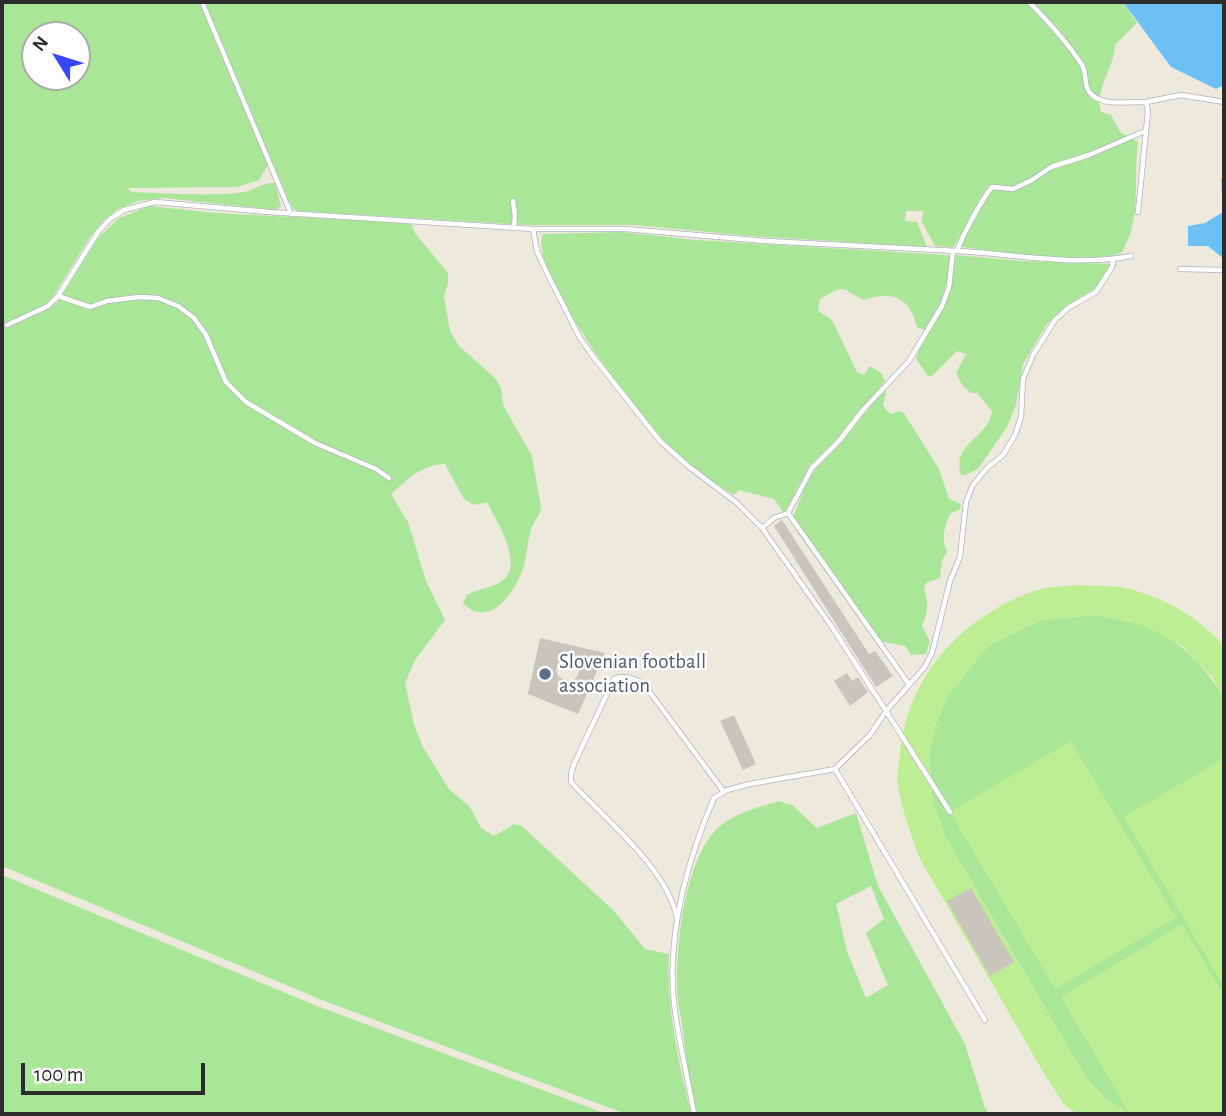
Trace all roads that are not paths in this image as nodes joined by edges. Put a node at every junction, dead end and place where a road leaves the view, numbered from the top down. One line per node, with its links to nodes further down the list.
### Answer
1 (202, 2): 8 (lane)
2 (1028, 2): 3 (lane)
3 (1146, 102): 4 (lane); 5 (lane)
4 (1224, 102)
5 (1144, 131): 7 (lane); 11 (lane)
6 (513, 201): 9 (lane)
7 (1138, 212)
8 (291, 214): 9 (lane); 16 (lane)
9 (513, 228): 10 (lane)
10 (533, 229): 11 (lane); 20 (lane)
11 (955, 251): 13 (lane); 19 (lane)
12 (1131, 256): 13 (lane)
13 (1113, 260): 21 (lane)
14 (1180, 269): 15 (lane)
15 (1224, 270)
16 (58, 296): 17 (lane); 18 (lane)
17 (7, 325)
18 (389, 478)
19 (788, 513): 20 (lane); 21 (lane)
20 (762, 528): 22 (lane)
21 (908, 684): 22 (lane)
22 (886, 711): 23 (lane); 25 (lane)
23 (835, 769): 24 (lane); 27 (lane)
24 (724, 792): 26 (lane); 26 (lane)
25 (950, 812)
26 (677, 923): 28 (lane)
27 (985, 1020)
28 (694, 1114)

